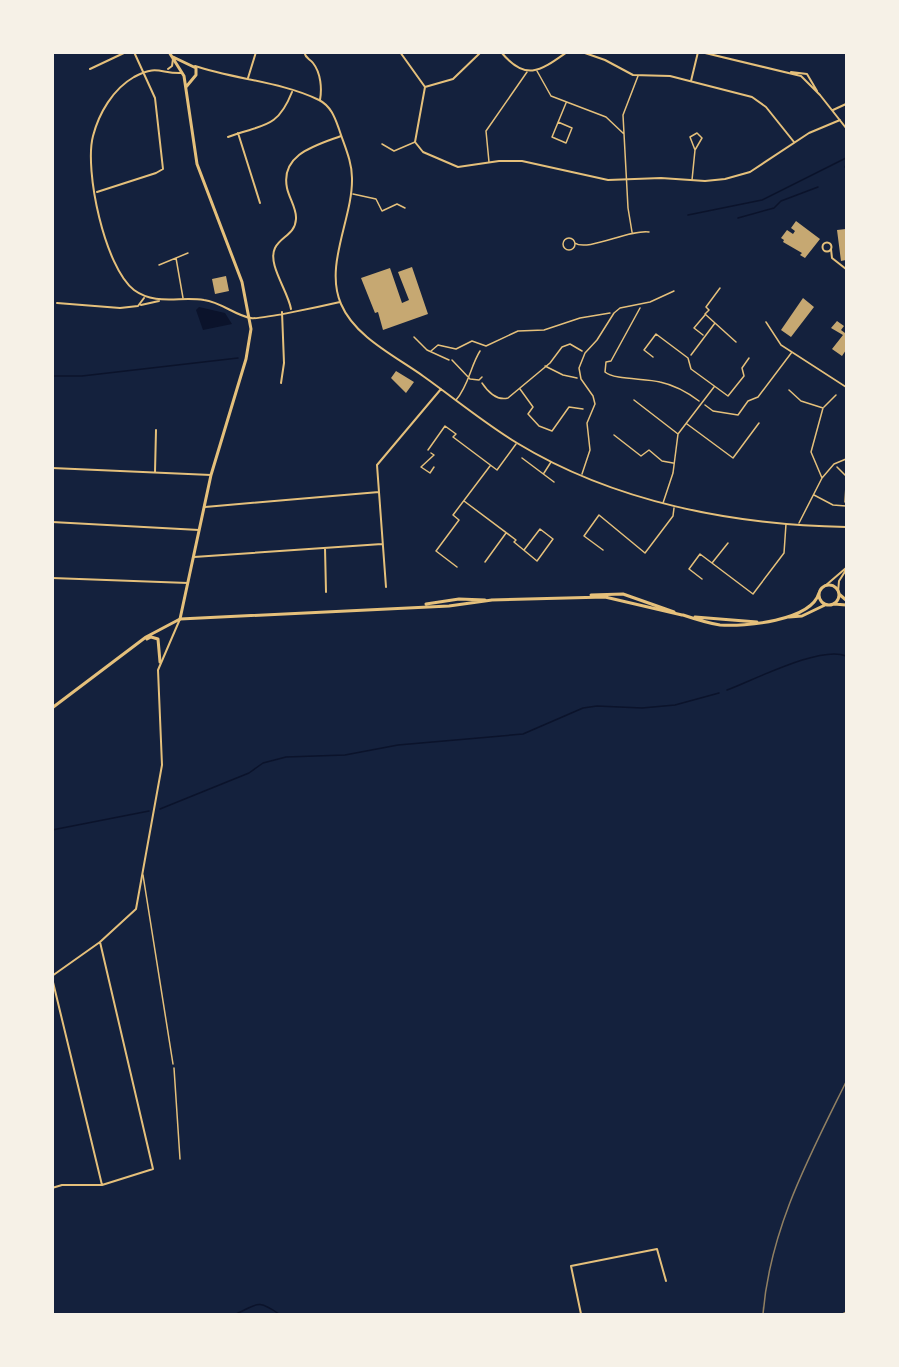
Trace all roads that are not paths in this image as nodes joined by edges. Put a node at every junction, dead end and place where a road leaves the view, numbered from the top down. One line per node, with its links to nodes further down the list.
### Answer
1 (126, 52): 15 (street)
2 (134, 52): 20 (street)
3 (169, 52): 12 (main road); 13 (main road)
4 (256, 52): 24 (street)
5 (304, 52): 29 (street)
6 (400, 52): 26 (street)
7 (482, 52): 26 (street)
8 (501, 52): 18 (street)
9 (567, 52): 19 (street)
10 (582, 52): 22 (street)
11 (699, 52): 25 (street); 32 (street)
12 (173, 59): 17 (street); 21 (main road)
13 (187, 64): 14 (main road); 21 (main road)
14 (195, 66): 16 (street); 23 (main road)
15 (90, 69)
16 (208, 69): 23 (street); 24 (street)
17 (166, 70): 20 (street); 21 (street)
18 (528, 71): 19 (street); 44 (lane)
19 (537, 71): 30 (lane)
20 (144, 73): 47 (street); 47 (street)
21 (183, 73): 23 (main road); 27 (main road)
22 (638, 75): 25 (street); 37 (lane)
23 (195, 76): 27 (main road)
24 (248, 79): 28 (street)
25 (691, 81): 41 (street)
26 (425, 87): 40 (street)
27 (186, 89): 68 (main road)
28 (292, 92): 29 (street); 36 (street)
29 (320, 100): 38 (street)
30 (566, 103): 34 (lane); 37 (lane)
31 (846, 104): 32 (street)
32 (832, 110): 33 (street)
33 (840, 120): 35 (street); 41 (street)
34 (558, 122): 34 (lane)
35 (846, 128)
36 (238, 133): 39 (street); 49 (street)
37 (624, 134): 45 (lane)
38 (341, 136): 48 (street); 66 (street)
39 (228, 137)
40 (415, 142): 42 (lane); 44 (street)
41 (794, 142): 46 (street)
42 (382, 144)
43 (695, 150): 43 (lane); 46 (lane)
44 (489, 163): 45 (street)
45 (627, 181): 46 (street); 51 (lane)
46 (692, 181)
47 (96, 193): 60 (street)
48 (351, 194): 50 (lane); 63 (street)
49 (260, 203)
50 (405, 208)
51 (632, 232): 52 (lane); 53 (lane)
52 (650, 232)
53 (575, 243)
54 (831, 249): 58 (street)
55 (188, 253): 56 (lane)
56 (176, 258): 57 (lane); 61 (lane)
57 (159, 265)
58 (846, 269)
59 (674, 291): 99 (lane)
60 (145, 296): 62 (street); 65 (street)
61 (183, 298): 62 (street); 68 (street)
62 (162, 300): 65 (street)
63 (340, 302): 66 (street); 77 (street)
64 (57, 303): 65 (street)
65 (138, 306)
66 (292, 310): 67 (street)
67 (282, 312): 68 (street); 75 (street)
68 (251, 318): 98 (main road)
69 (480, 351): 74 (lane)
70 (653, 357): 76 (lane)
71 (749, 358): 76 (lane)
72 (452, 360): 74 (lane)
73 (482, 377): 74 (lane)
74 (470, 379): 81 (lane)
75 (281, 383)
76 (714, 386): 83 (lane)
77 (441, 390): 81 (street); 102 (street)
78 (789, 390): 82 (lane)
79 (836, 395): 82 (lane)
80 (634, 400): 86 (lane)
81 (456, 401): 88 (street)
82 (823, 408): 100 (lane)
83 (686, 423): 84 (lane); 86 (lane)
84 (759, 423)
85 (156, 430): 96 (street)
86 (678, 434): 93 (lane)
87 (614, 435): 93 (lane)
88 (517, 443): 92 (street); 94 (lane)
89 (428, 450): 94 (lane)
90 (522, 458): 97 (lane)
91 (846, 459): 100 (lane)
92 (552, 461): 97 (lane); 99 (street)
93 (674, 463): 105 (lane)
94 (490, 465): 104 (lane)
95 (52, 468): 96 (street)
96 (155, 472): 98 (street)
97 (543, 474): 101 (lane)
98 (211, 475): 108 (main road)
99 (582, 475): 105 (street)
100 (822, 478): 103 (lane)
101 (554, 482)
102 (379, 492): 108 (street); 116 (street)
103 (813, 495): 107 (lane); 111 (lane)
104 (464, 501): 114 (lane); 123 (lane)
105 (663, 503): 106 (street)
106 (675, 506): 110 (street); 119 (lane)
107 (846, 506)
108 (203, 508): 113 (main road)
109 (52, 522): 113 (street)
110 (786, 524): 111 (street); 122 (lane)
111 (798, 525): 112 (street)
112 (846, 528)
113 (199, 530): 120 (main road)
114 (506, 533): 118 (lane); 121 (lane)
115 (728, 543): 122 (lane)
116 (383, 544): 117 (street); 129 (street)
117 (324, 548): 120 (street); 130 (street)
118 (524, 550): 118 (lane)
119 (603, 550)
120 (194, 557): 127 (main road)
121 (485, 562)
122 (712, 563): 126 (lane)
123 (457, 567)
124 (846, 569): 128 (street); 131 (street)
125 (52, 578): 127 (street)
126 (702, 579)
127 (189, 584): 137 (main road)
128 (825, 586): 131 (main road); 132 (main road)
129 (386, 587)
130 (326, 592)
131 (838, 592): 133 (main road); 134 (main road)
132 (819, 594): 134 (main road); 136 (main road)
133 (846, 600)
134 (831, 604): 135 (main road); 136 (main road)
135 (846, 605)
136 (782, 618): 137 (main road)
137 (180, 619): 138 (main road); 139 (street)
138 (135, 645): 139 (main road); 140 (main road)
139 (160, 662): 141 (street)
140 (52, 708)
141 (144, 875): 142 (street); 144 (lane)
142 (100, 942): 143 (street); 145 (street)
143 (52, 977): 145 (street)
144 (173, 1064)
145 (102, 1185): 146 (street)
146 (52, 1188)
147 (666, 1281): 148 (street)
148 (581, 1314)

